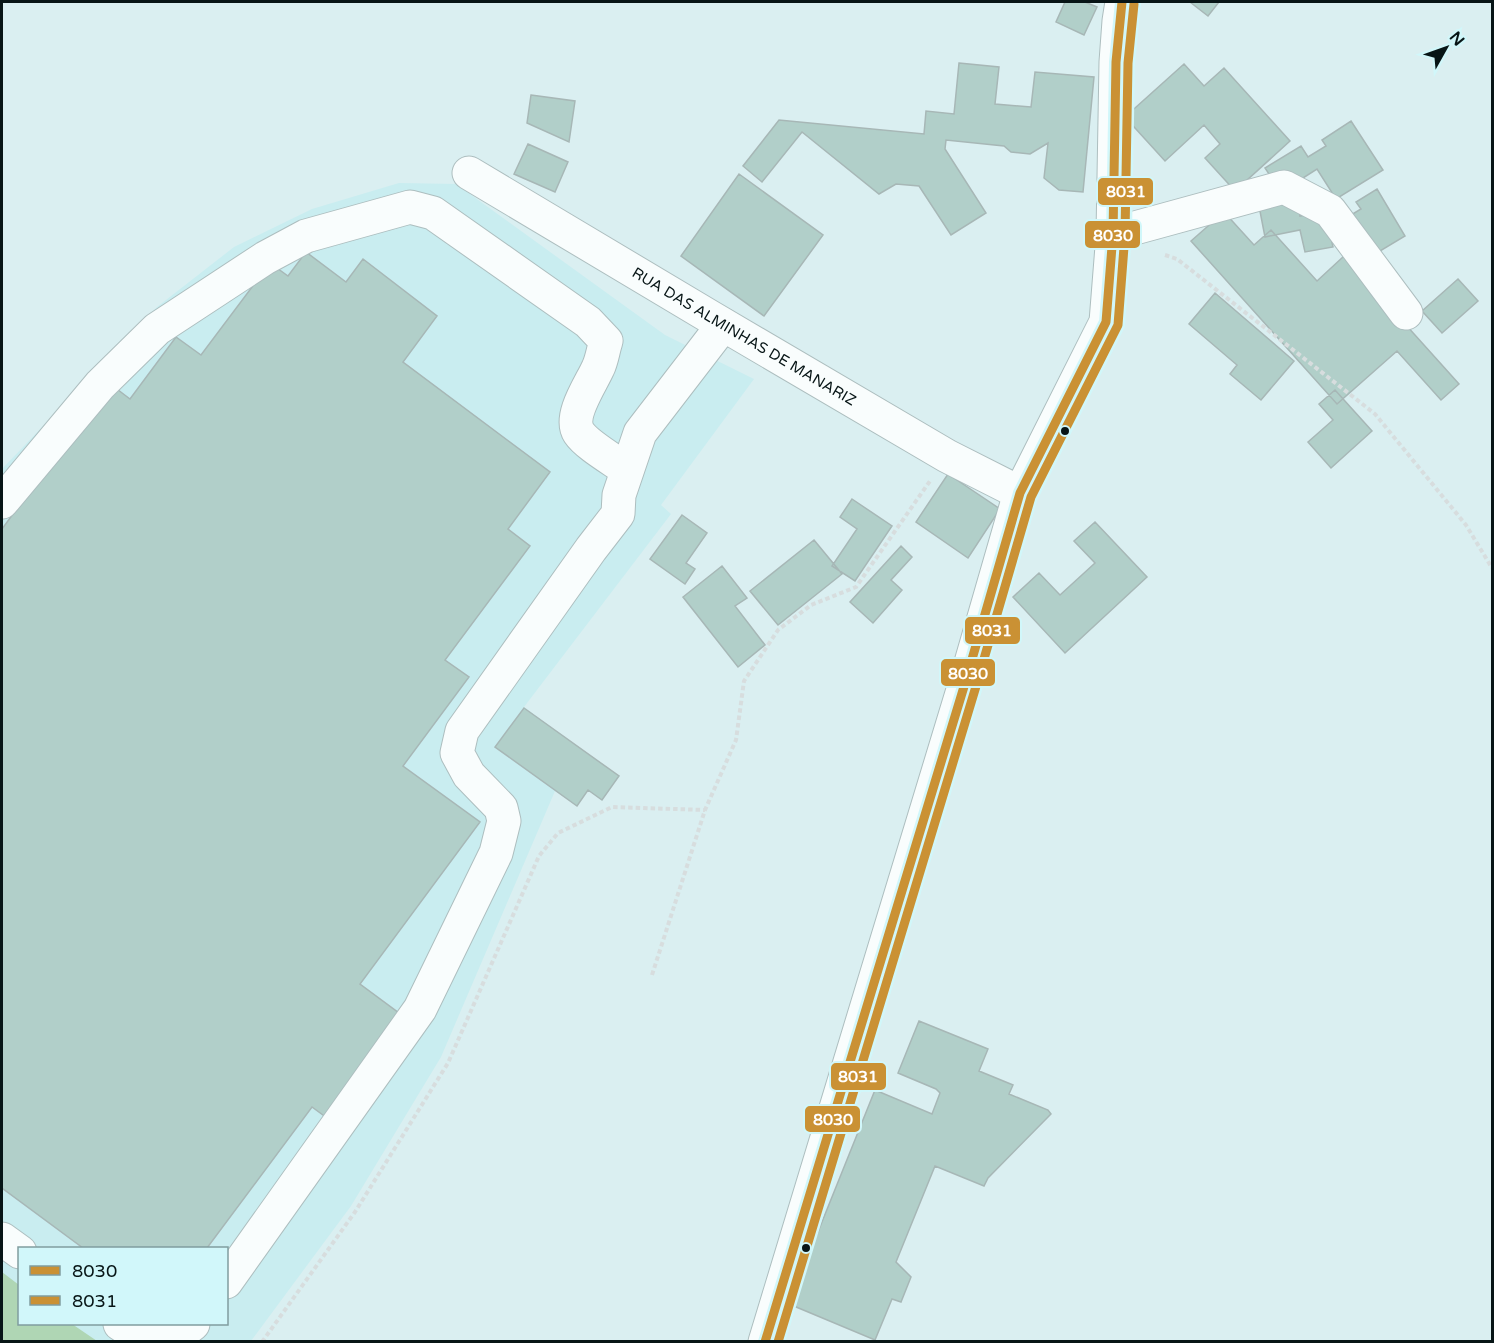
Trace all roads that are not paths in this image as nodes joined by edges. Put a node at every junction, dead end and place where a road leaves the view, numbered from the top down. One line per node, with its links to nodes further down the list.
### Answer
1 (1122, 2): 3 (street)
2 (469, 172): 5 (street, RUA DAS ALMINHAS DE MANARIZ)
3 (1113, 234): 4 (street); 7 (street)
4 (1407, 313)
5 (723, 325): 6 (street); 7 (street, RUA DAS ALMINHAS DE MANARIZ)
6 (627, 470): 8 (street); 11 (street)
7 (1020, 493): 14 (street)
8 (2, 502)
9 (2, 1239): 10 (street)
10 (18, 1251)
11 (228, 1279)
12 (123, 1325): 13 (street)
13 (189, 1325)
14 (765, 1341)

